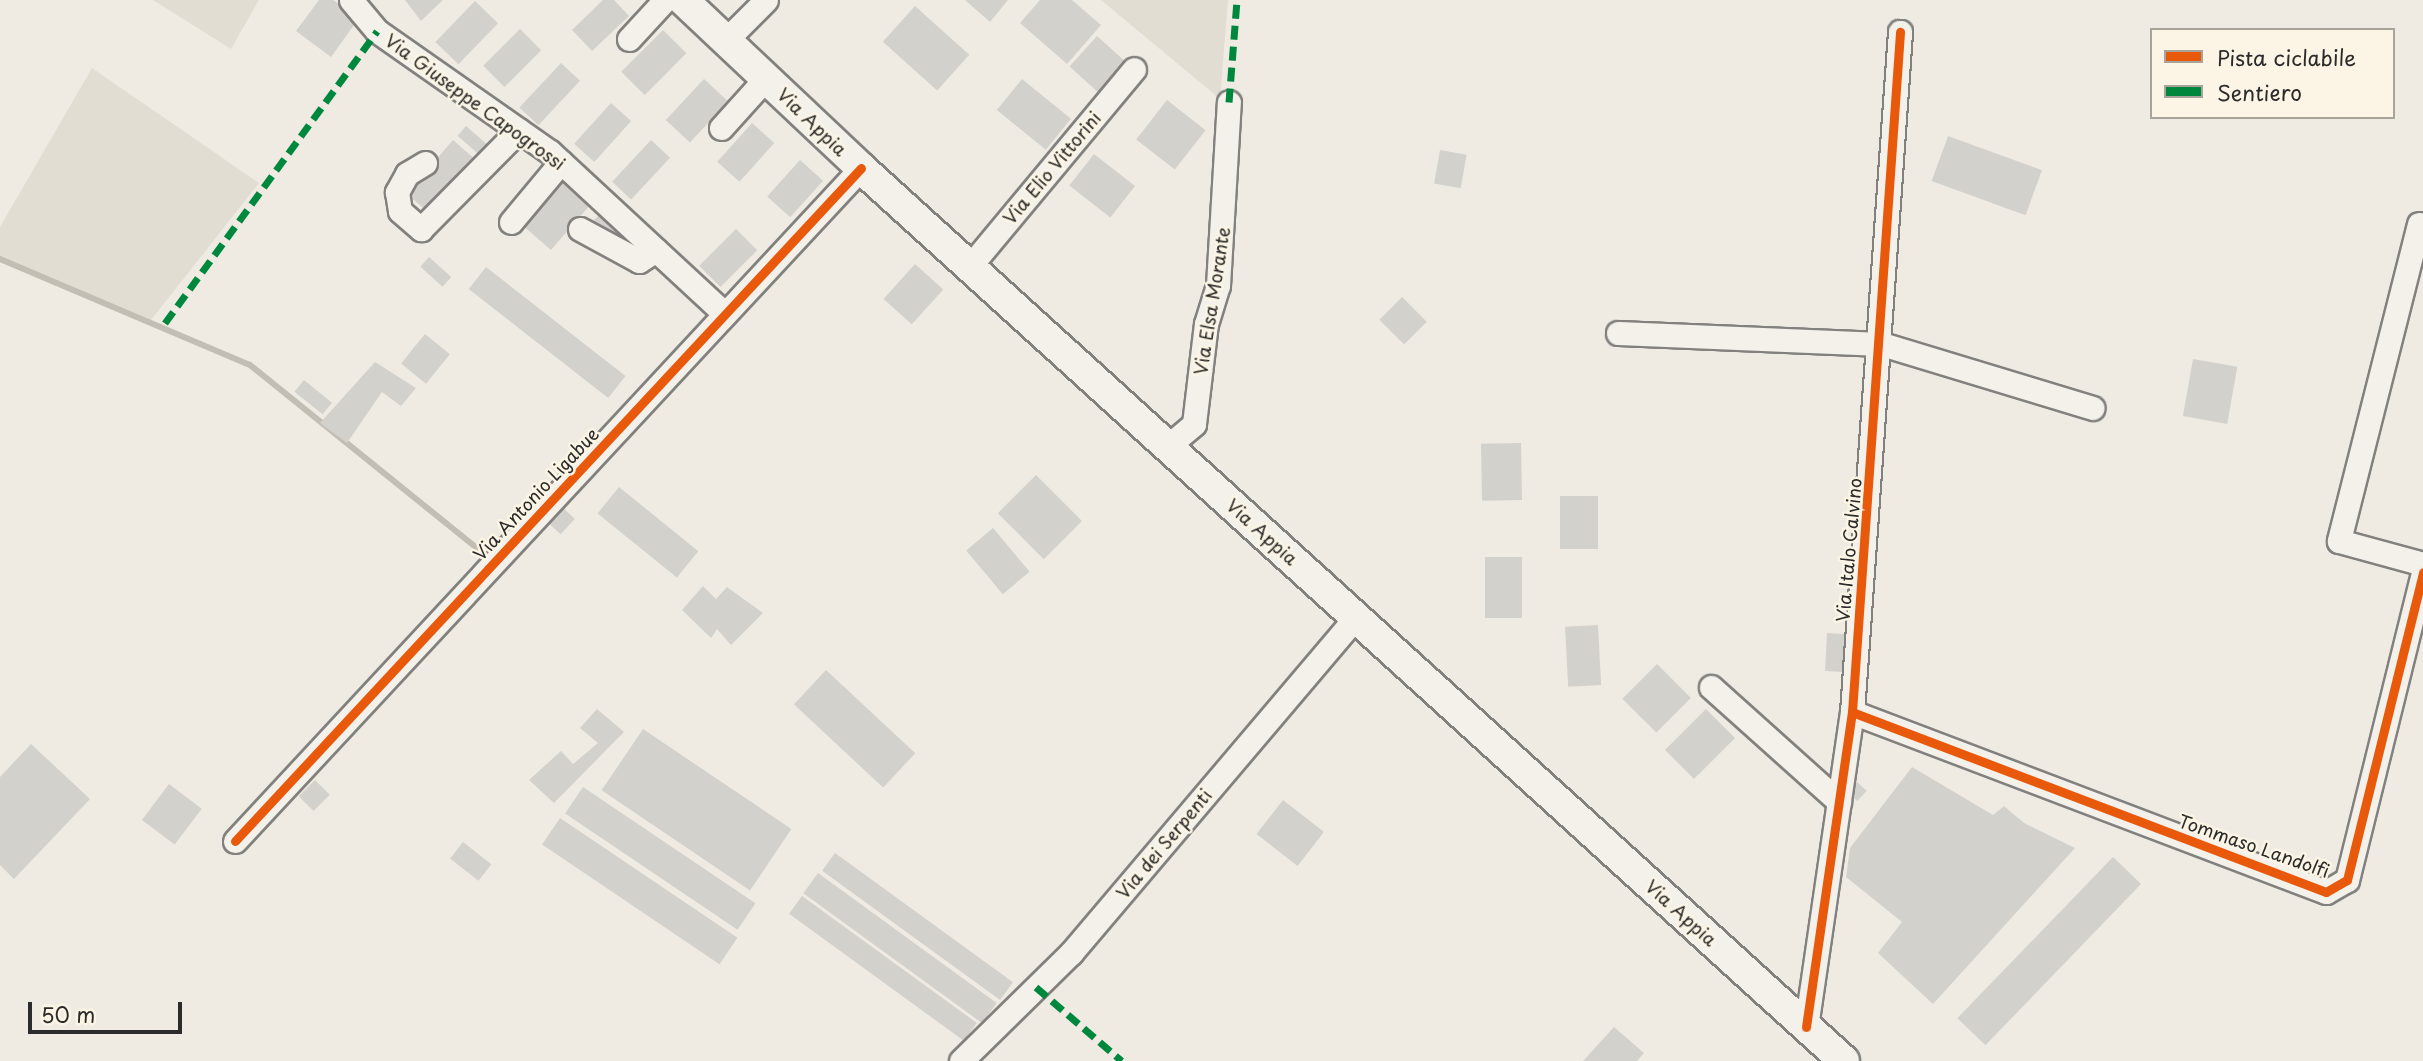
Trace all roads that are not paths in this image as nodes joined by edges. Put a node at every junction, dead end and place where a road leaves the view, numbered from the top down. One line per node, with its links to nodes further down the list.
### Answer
1 (351, 0): 12 (street, Via Giuseppe Capogrossi)
2 (665, 0): 6 (street)
3 (683, 0): 7 (main road, Via Appia)
4 (766, 0): 7 (street)
5 (1900, 32): 23 (street, Via Italo Calvino)
6 (629, 39)
7 (727, 40): 9 (main road, Via Appia)
8 (1134, 69): 20 (street, Via Elio Vittorini)
9 (766, 78): 11 (street); 15 (main road, Via Appia)
10 (1229, 102): 25 (street, Via Elsa Morante)
11 (720, 128)
12 (519, 130): 13 (street, Via Giuseppe Capogrossi); 14 (street)
13 (561, 162): 16 (street); 19 (street, Via Giuseppe Capogrossi)
14 (425, 163)
15 (861, 169): 20 (main road, Via Appia); 21 (street, Via Antonio Ligabue)
16 (511, 222)
17 (2418, 224): 26 (street)
18 (580, 229): 19 (street)
19 (656, 250): 21 (street, Via Giuseppe Capogrossi)
20 (971, 266): 25 (main road, Via Appia)
21 (725, 314): 32 (street, Via Antonio Ligabue)
22 (1618, 333): 23 (street)
23 (1882, 344): 24 (street); 30 (street, Via Italo Calvino)
24 (2093, 408)
25 (1168, 446): 28 (main road, Via Appia)
26 (2423, 564)
27 (2423, 572): 30 (street, Tommaso Landolfi)
28 (1356, 617): 33 (main road, Via Appia); 34 (street, Via dei Serpenti)
29 (1711, 687): 31 (street)
30 (1852, 712): 31 (street, Via Italo Calvino)
31 (1839, 802): 33 (street, Via Italo Calvino)
32 (235, 841)
33 (1806, 1027): 35 (main road, Via Appia)
34 (961, 1061)
35 (1843, 1061)

